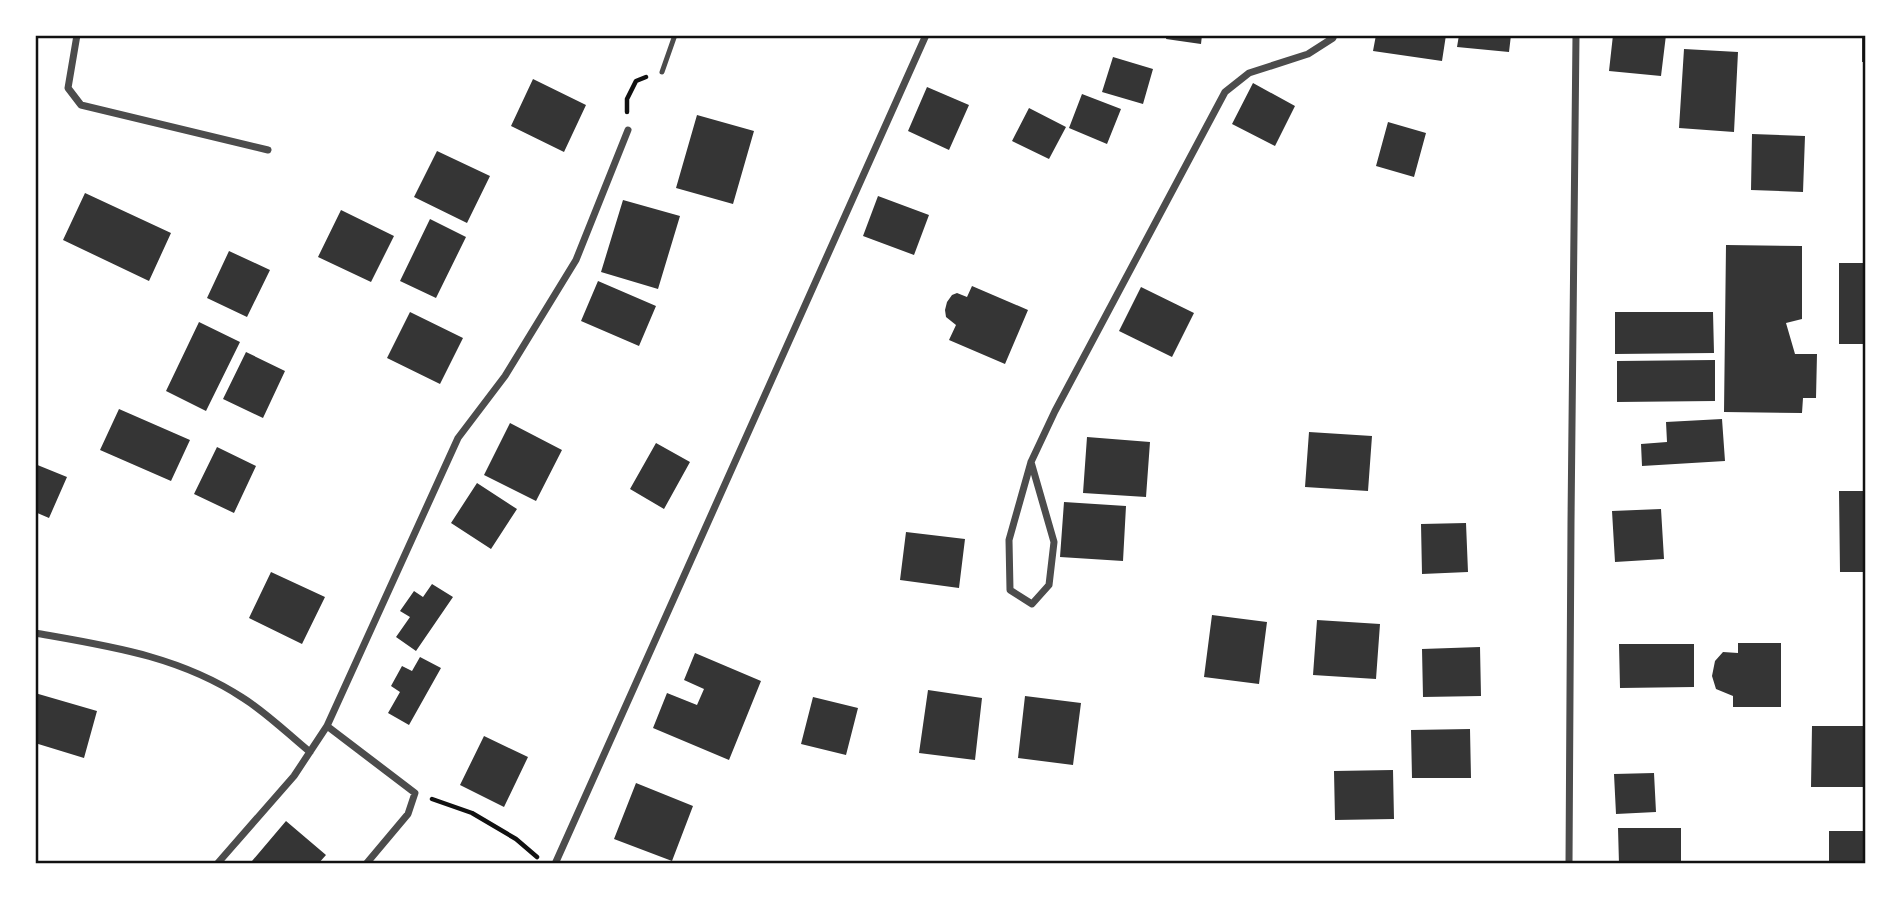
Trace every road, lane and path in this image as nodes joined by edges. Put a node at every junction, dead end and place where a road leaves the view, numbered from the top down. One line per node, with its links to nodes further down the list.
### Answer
1 (77, 35): 8 (street)
2 (674, 35): 6 (lane)
3 (926, 35): 17 (street)
4 (1334, 35): 9 (street)
5 (1576, 35): 18 (street)
6 (662, 72): 7 (path)
7 (628, 130): 11 (street)
8 (268, 150)
9 (1031, 462): 9 (street)
10 (35, 633): 12 (street)
11 (327, 726): 12 (street); 13 (street)
12 (310, 752): 14 (street)
13 (415, 793): 15 (street); 16 (path)
14 (217, 864)
15 (366, 864)
16 (544, 864)
17 (555, 864)
18 (1569, 864)

